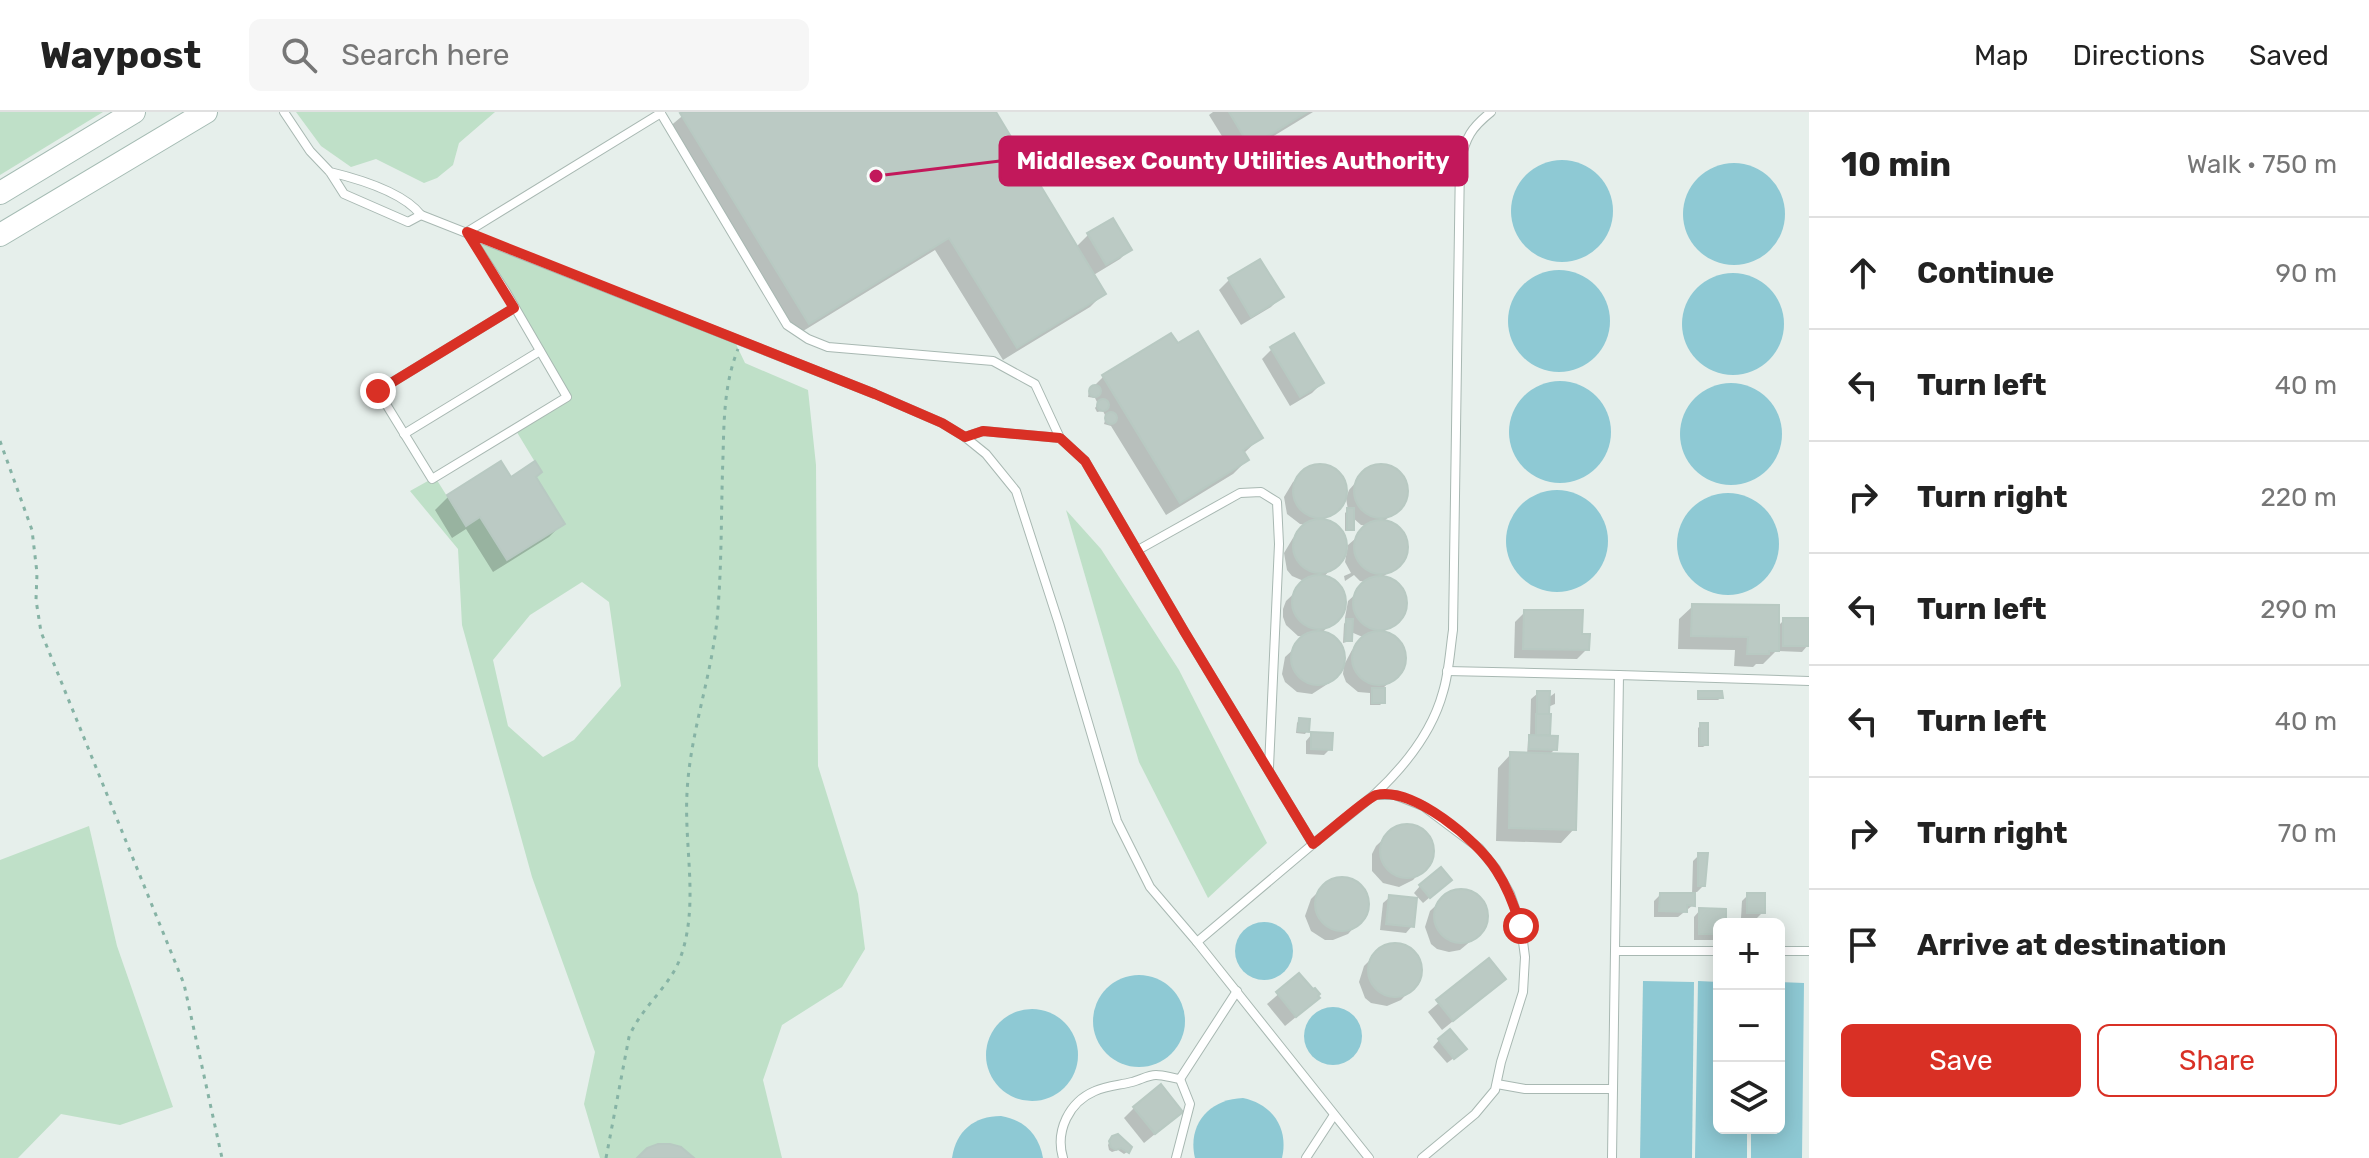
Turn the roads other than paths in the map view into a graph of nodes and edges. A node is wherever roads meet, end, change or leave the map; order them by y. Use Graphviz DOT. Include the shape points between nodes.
graph roads {
  1 [pos="134,112"];
  2 [pos="206,112"];
  3 [pos="284,112"];
  4 [pos="660,112"];
  5 [pos="1491,112"];
  6 [pos="330,172"];
  7 [pos="0,193"];
  8 [pos="421,215"];
  9 [pos="467,232"];
  10 [pos="0,235"];
  11 [pos="514,308"];
  12 [pos="540,351"];
  13 [pos="404,434"];
  14 [pos="965,437"];
  15 [pos="1060,438"];
  16 [pos="1138,550"];
  17 [pos="1447,671"];
  18 [pos="1619,675"];
  19 [pos="1809,681"];
  20 [pos="1268,768"];
  21 [pos="1374,795"];
  22 [pos="1313,844"];
  23 [pos="1197,942"];
  24 [pos="1616,951"];
  25 [pos="1713,951"];
  26 [pos="1785,951"];
  27 [pos="1809,951"];
  28 [pos="1237,991"];
  29 [pos="1180,1079"];
  30 [pos="1497,1084"];
  31 [pos="1613,1089"];
  32 [pos="1334,1115"];
  33 [pos="1063,1158"];
  34 [pos="1176,1158"];
  35 [pos="1306,1158"];
  36 [pos="1369,1158"];
  37 [pos="1422,1158"];
  38 [pos="1612,1158"];
  1 -- 7 [label="main road"];
  2 -- 10 [label="main road"];
  3 -- 6 [label="lane"];
  4 -- 9 [label="lane"];
  4 -- 15 [label="lane" via="787,325 828,347 993,361 1035,384"];
  5 -- 17 [label="lane" via="1465,139 1460,162 1453,630"];
  6 -- 8 [label="lane" via="411,202"];
  6 -- 8 [label="lane" via="344,194 408,222"];
  8 -- 9 [label="lane"];
  9 -- 11 [label="lane"];
  9 -- 14 [label="lane" via="875,394"];
  11 -- 12 [label="lane"];
  11 -- 13 [label="lane" via="378,391"];
  12 -- 13 [label="lane"];
  12 -- 13 [label="lane" via="567,397 515,429 432,479"];
  14 -- 15 [label="lane" via="983,431"];
  14 -- 23 [label="lane" via="1016,491 1117,821 1150,887"];
  15 -- 16 [label="lane" via="1085,461"];
  16 -- 20 [label="lane"];
  16 -- 20 [label="lane" via="1240,493 1261,492 1277,502"];
  17 -- 18 [label="lane"];
  17 -- 21 [label="lane" via="1426,731 1404,767"];
  18 -- 19 [label="lane"];
  18 -- 24 [label="lane"];
  20 -- 22 [label="lane"];
  21 -- 22 [label="lane"];
  21 -- 30 [label="lane" via="1395,795 1423,806 1452,826 1479,848 1510,894 1521,926 1523,992"];
  22 -- 23 [label="lane"];
  23 -- 28 [label="lane"];
  24 -- 25 [label="lane"];
  24 -- 31 [label="lane"];
  26 -- 27 [label="lane"];
  28 -- 29 [label="lane"];
  28 -- 32 [label="lane"];
  29 -- 33 [label="lane" via="1153,1074 1081,1099 1061,1130"];
  29 -- 34 [label="lane" via="1190,1104"];
  30 -- 31 [label="lane"];
  30 -- 37 [label="lane" via="1475,1114"];
  31 -- 38 [label="lane"];
  32 -- 35 [label="lane"];
  32 -- 36 [label="lane"];
}
